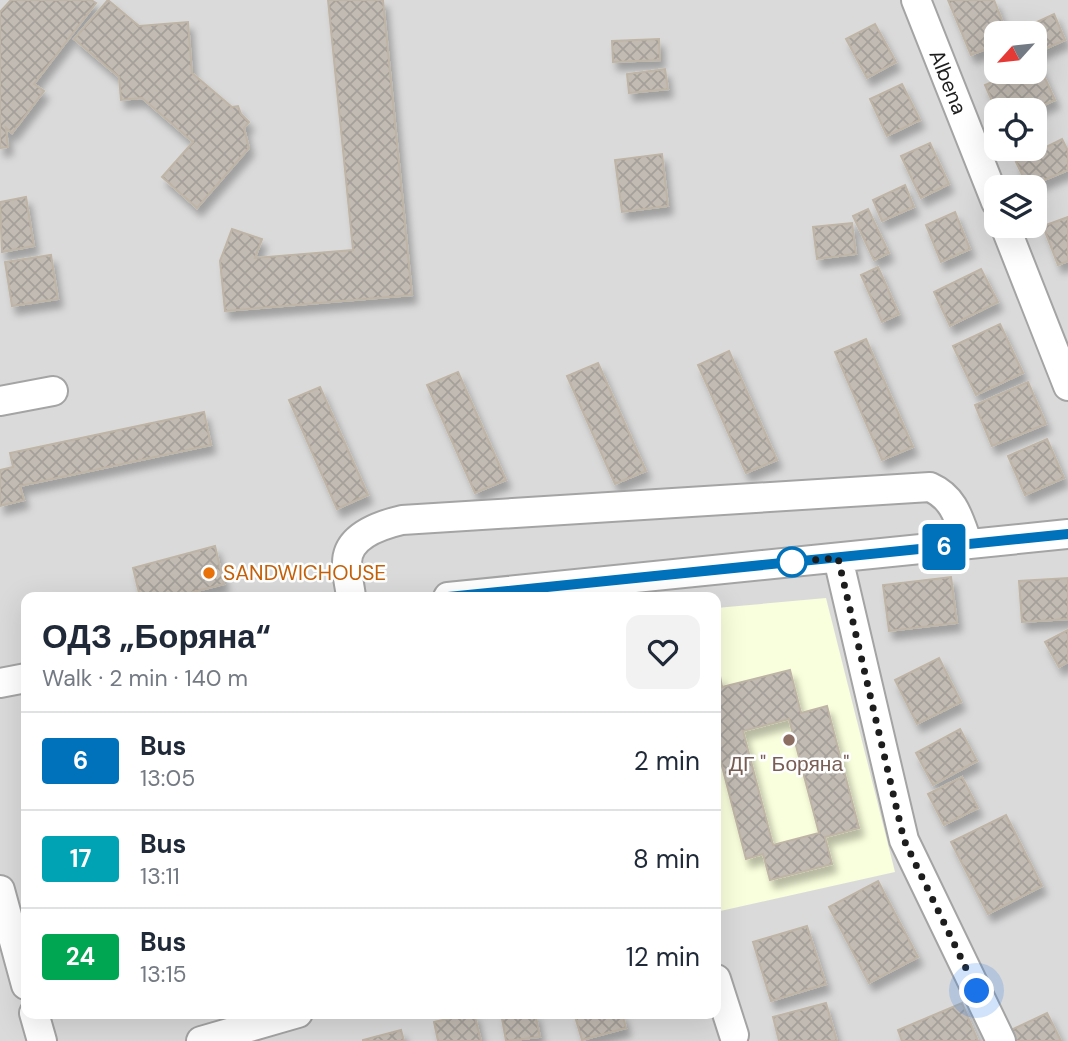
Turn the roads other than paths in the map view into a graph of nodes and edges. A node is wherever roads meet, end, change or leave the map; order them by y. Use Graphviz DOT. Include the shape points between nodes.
graph roads {
  1 [pos="916,0"];
  2 [pos="985,175"];
  3 [pos="1010,238"];
  4 [pos="1068,386"];
  5 [pos="53,391"];
  6 [pos="0,401"];
  7 [pos="1068,534"];
  8 [pos="968,544"];
  9 [pos="838,558"];
  10 [pos="603,588"];
  11 [pos="351,592"];
  12 [pos="534,592"];
  13 [pos="21,679"];
  14 [pos="0,683"];
  15 [pos="0,890"];
  16 [pos="21,967"];
  17 [pos="721,995"];
  18 [pos="36,1019"];
  19 [pos="277,1019"];
  20 [pos="734,1035"];
  21 [pos="42,1041"];
  22 [pos="201,1041"];
  23 [pos="1001,1041"];
  1 -- 2 [label="street, Albena"];
  3 -- 4 [label="street"];
  5 -- 6 [label="street"];
  7 -- 8 [label="street"];
  8 -- 9 [label="street"];
  8 -- 11 [label="street" via="953,504 930,487 402,520 380,525 354,545 346,560"];
  9 -- 10 [label="street"];
  9 -- 23 [label="street" via="904,840"];
  10 -- 12 [label="street"];
  13 -- 14 [label="street"];
  15 -- 16 [label="street"];
  17 -- 20 [label="street"];
  18 -- 21 [label="street"];
  19 -- 22 [label="street"];
}
